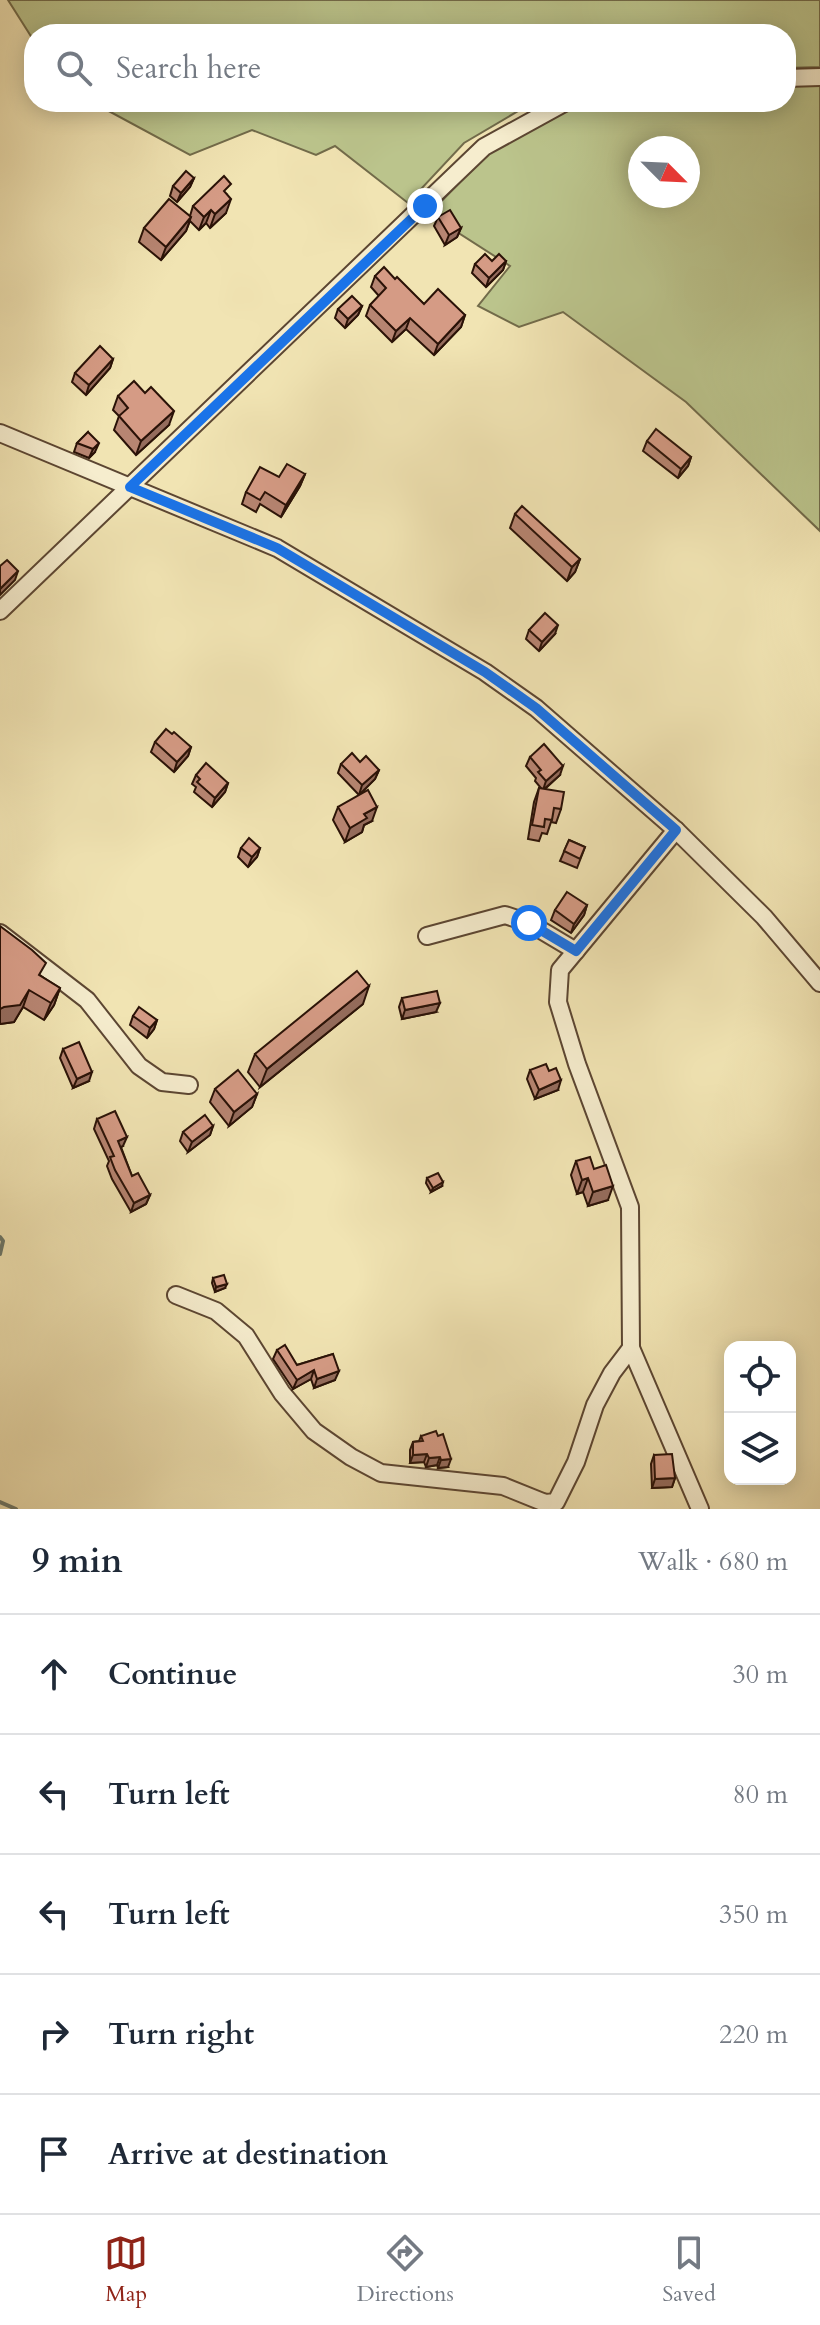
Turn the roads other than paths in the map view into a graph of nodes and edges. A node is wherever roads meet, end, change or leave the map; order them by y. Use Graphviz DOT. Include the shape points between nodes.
graph roads {
  1 [pos="820,77"];
  2 [pos="796,78"];
  3 [pos="548,112"];
  4 [pos="0,433"];
  5 [pos="130,487"];
  6 [pos="0,611"];
  7 [pos="676,830"];
  8 [pos="0,933"];
  9 [pos="427,936"];
  10 [pos="576,951"];
  11 [pos="820,983"];
  12 [pos="189,1085"];
  13 [pos="176,1295"];
  14 [pos="631,1348"];
  15 [pos="700,1509"];
  1 -- 2 [label="street"];
  3 -- 5 [label="street" via="484,147"];
  4 -- 5 [label="street"];
  5 -- 6 [label="street"];
  5 -- 7 [label="street" via="277,548 485,672 536,708"];
  7 -- 10 [label="street"];
  7 -- 11 [label="street" via="764,917"];
  8 -- 12 [label="street" via="87,1000 139,1066 162,1082"];
  9 -- 10 [label="street" via="505,915"];
  10 -- 14 [label="street" via="560,970 558,1002 630,1207"];
  13 -- 14 [label="street" via="216,1311 246,1336 314,1431 351,1457 381,1473 503,1486 545,1503 556,1502 595,1405"];
  14 -- 15 [label="street"];
}
